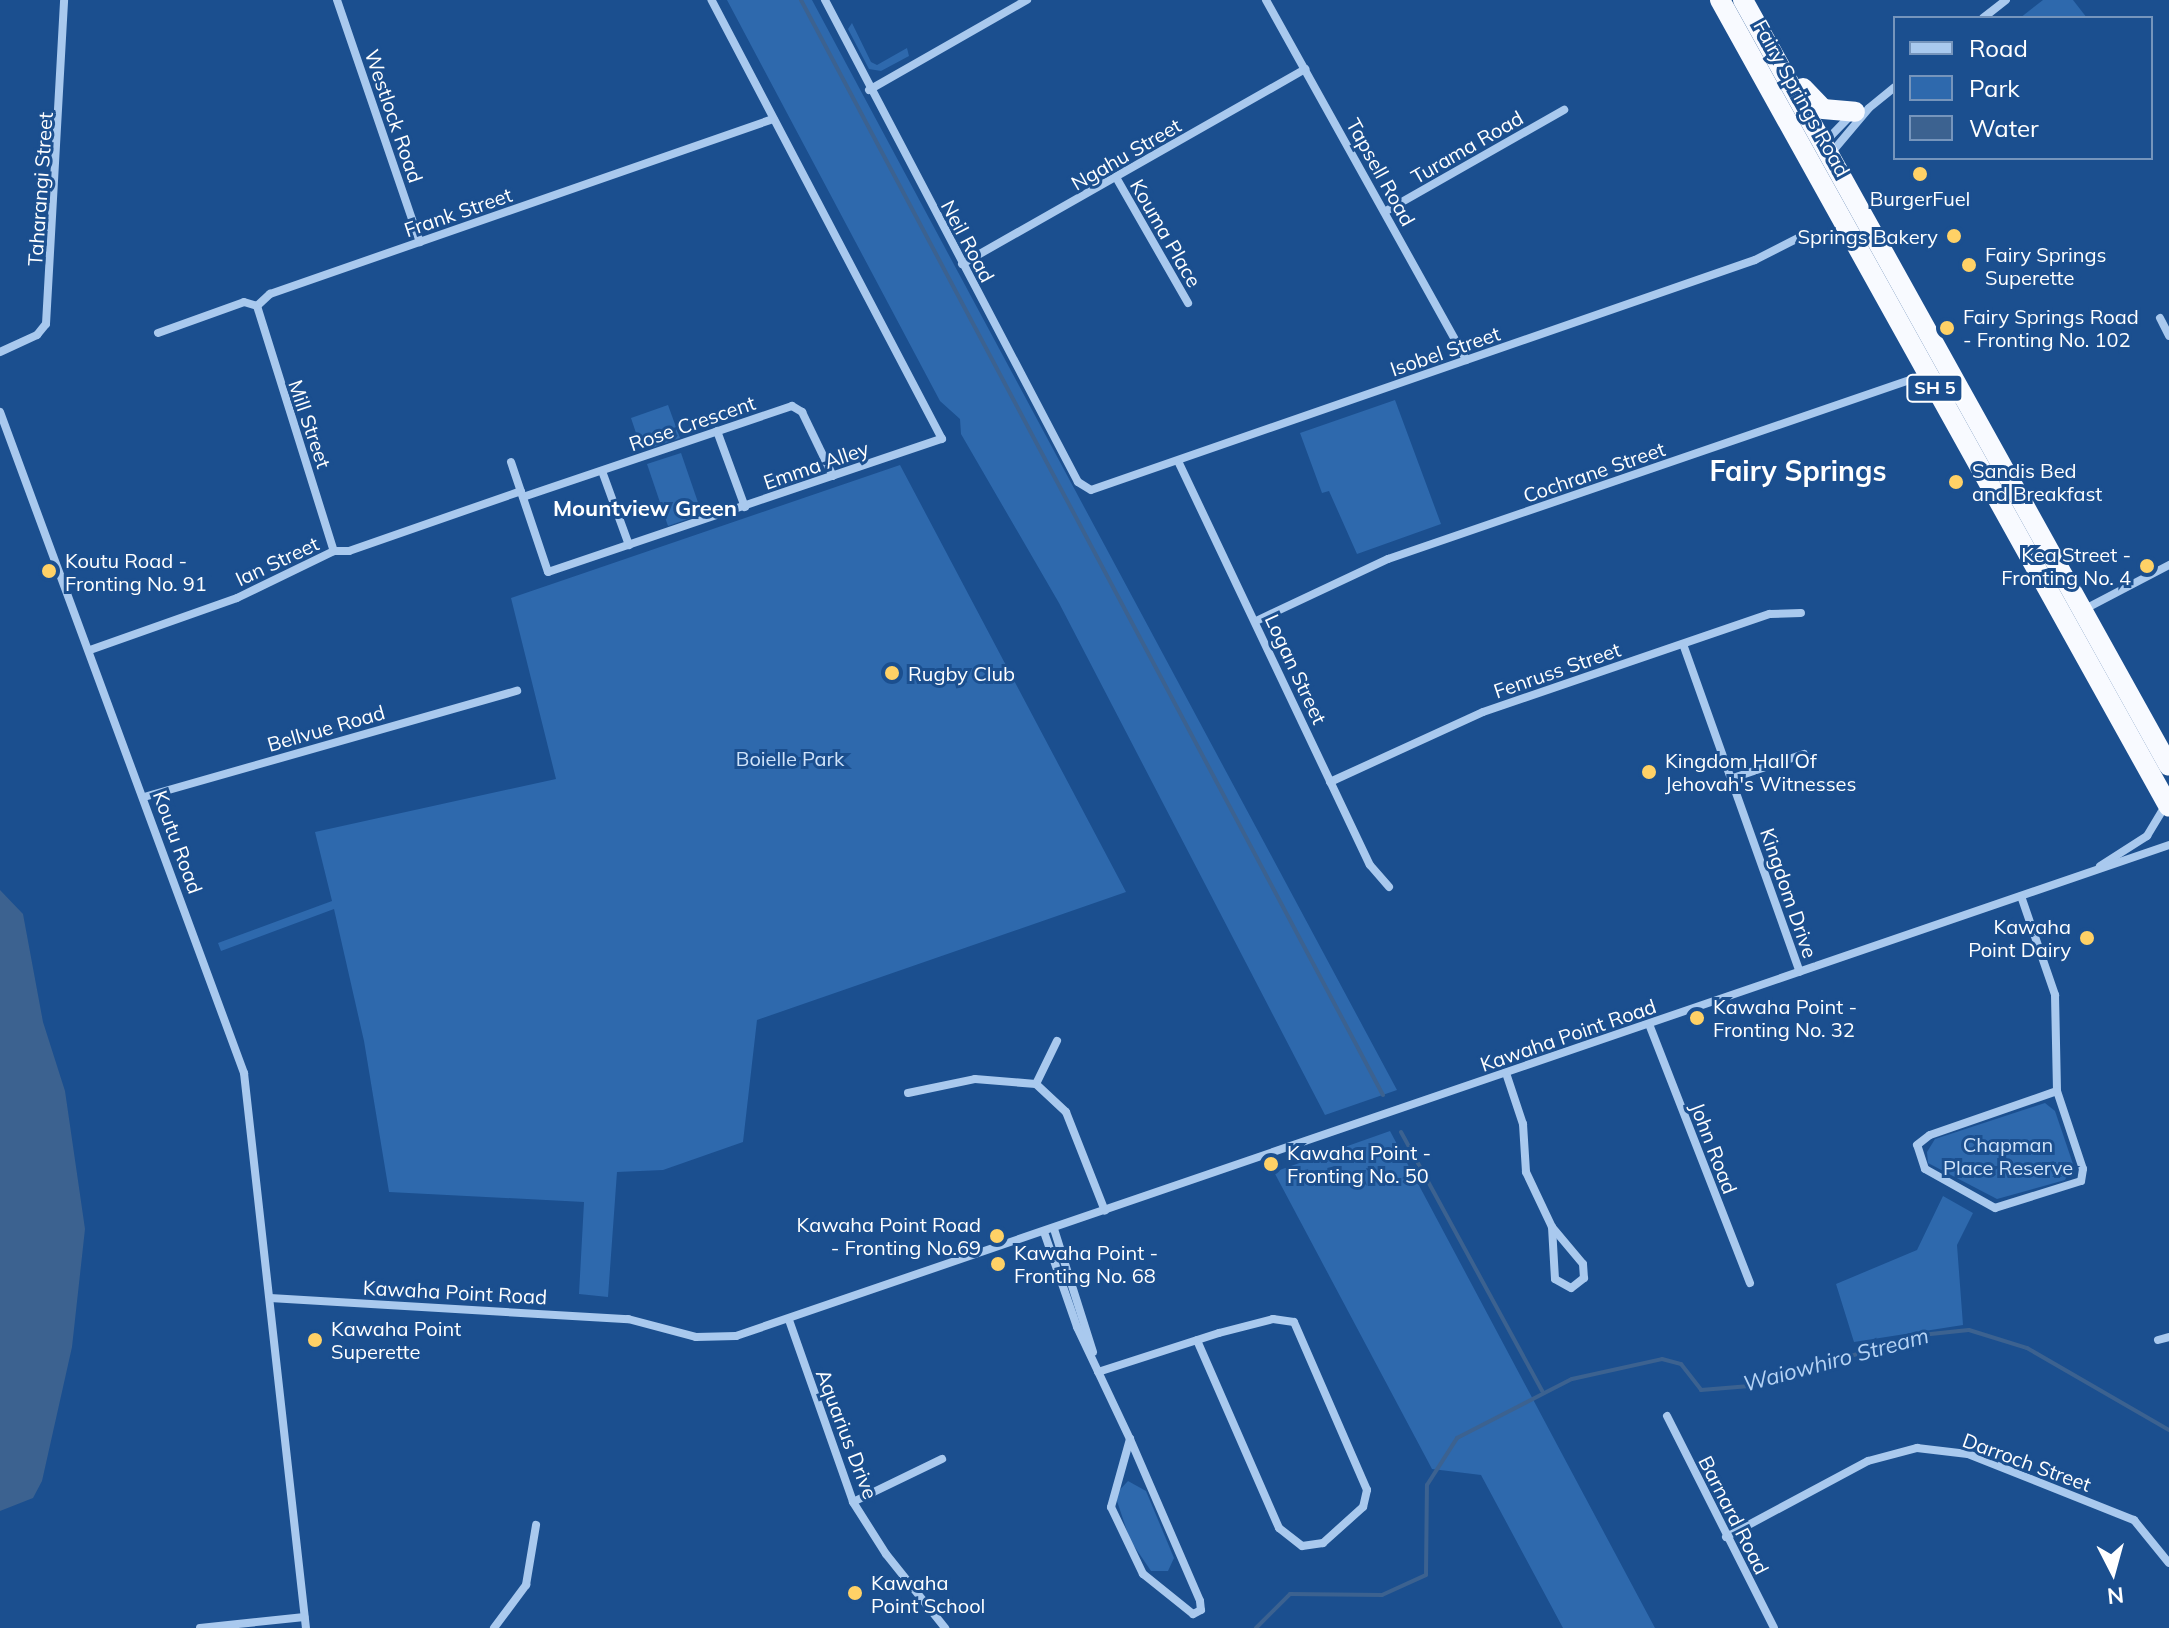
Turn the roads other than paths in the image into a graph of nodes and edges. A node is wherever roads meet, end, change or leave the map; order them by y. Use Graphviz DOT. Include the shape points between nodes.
graph roads {
  1 [pos="64,0"];
  2 [pos="337,0"];
  3 [pos="712,0"];
  4 [pos="825,0"];
  5 [pos="1027,0"];
  6 [pos="1266,0"];
  7 [pos="1720,0"];
  8 [pos="2006,0"];
  9 [pos="1746,5"];
  10 [pos="1986,16"];
  11 [pos="1744,44"];
  12 [pos="1305,69"];
  13 [pos="1893,88"];
  14 [pos="869,90"];
  15 [pos="1564,110"];
  16 [pos="1862,110"];
  17 [pos="773,119"];
  18 [pos="1830,148"];
  19 [pos="1117,179"];
  20 [pos="1386,211"];
  21 [pos="1849,231"];
  22 [pos="1806,234"];
  23 [pos="420,242"];
  24 [pos="962,264"];
  25 [pos="1188,303"];
  26 [pos="257,306"];
  27 [pos="2160,318"];
  28 [pos="158,333"];
  29 [pos="2169,336"];
  30 [pos="0,352"];
  31 [pos="1466,360"];
  32 [pos="1948,366"];
  33 [pos="1927,374"];
  34 [pos="0,412"];
  35 [pos="717,431"];
  36 [pos="1178,461"];
  37 [pos="511,462"];
  38 [pos="602,471"];
  39 [pos="833,476"];
  40 [pos="1091,490"];
  41 [pos="522,494"];
  42 [pos="745,507"];
  43 [pos="629,545"];
  44 [pos="334,551"];
  45 [pos="2169,565"];
  46 [pos="2085,609"];
  47 [pos="1801,613"];
  48 [pos="1256,621"];
  49 [pos="2065,621"];
  50 [pos="1683,644"];
  51 [pos="90,650"];
  52 [pos="517,691"];
  53 [pos="1804,754"];
  54 [pos="2169,766"];
  55 [pos="1733,778"];
  56 [pos="1330,782"];
  57 [pos="144,797"];
  58 [pos="2168,805"];
  59 [pos="2169,845"];
  60 [pos="2093,872"];
  61 [pos="1389,887"];
  62 [pos="2021,896"];
  63 [pos="1800,972"];
  64 [pos="1649,1024"];
  65 [pos="1057,1041"];
  66 [pos="1506,1073"];
  67 [pos="1036,1084"];
  68 [pos="2057,1091"];
  69 [pos="908,1093"];
  70 [pos="1105,1211"];
  71 [pos="1552,1227"];
  72 [pos="1054,1229"];
  73 [pos="1044,1232"];
  74 [pos="1750,1283"];
  75 [pos="270,1298"];
  76 [pos="789,1320"];
  77 [pos="2169,1337"];
  78 [pos="1197,1340"];
  79 [pos="2158,1340"];
  80 [pos="1098,1372"];
  81 [pos="1667,1416"];
  82 [pos="1130,1439"];
  83 [pos="942,1459"];
  84 [pos="853,1502"];
  85 [pos="536,1525"];
  86 [pos="1726,1537"];
  87 [pos="2169,1563"];
  88 [pos="304,1617"];
  89 [pos="200,1628"];
  90 [pos="306,1628"];
  91 [pos="494,1628"];
  92 [pos="945,1628"];
  93 [pos="1774,1628"];
  1 -- 30 [label="street, Taharangi Street" via="46,324 37,335"];
  2 -- 23 [label="street, Westlock Road"];
  3 -- 17 [label="street"];
  4 -- 14 [label="street, Neil Road"];
  5 -- 14 [label="street"];
  6 -- 12 [label="street, Tapsell Road"];
  7 -- 11 [label="highway, Fairy Springs Road / SH 5"];
  8 -- 10 [label="street"];
  9 -- 16 [label="highway" via="1773,35 1809,98 1830,112"];
  9 -- 18 [label="highway, Fairy Springs Road / SH 5"];
  11 -- 18 [label="highway, SH 5" via="1765,64 1802,130"];
  11 -- 21 [label="highway, Fairy Springs Road / SH 5"];
  12 -- 19 [label="street, Ngahu Street"];
  12 -- 20 [label="street, Tapsell Road"];
  13 -- 16 [label="street"];
  14 -- 24 [label="street, Neil Road"];
  15 -- 20 [label="street, Turama Road"];
  16 -- 18 [label="street"];
  16 -- 18 [label="street"];
  17 -- 23 [label="street, Frank Street"];
  17 -- 39 [label="street, Emma Alley" via="942,439"];
  18 -- 21 [label="highway, SH 5" via="1824,167 1845,207"];
  18 -- 32 [label="highway, Fairy Springs Road / SH 5"];
  19 -- 24 [label="street, Ngahu Street"];
  19 -- 25 [label="street, Kouma Place"];
  20 -- 31 [label="street, Tapsell Road"];
  21 -- 33 [label="highway, Fairy Springs Road / SH 5"];
  22 -- 31 [label="street, Isobel Street" via="1755,260"];
  23 -- 26 [label="street, Frank Street" via="270,294"];
  24 -- 40 [label="street, Neil Road" via="1078,482"];
  26 -- 28 [label="street, Frank Street" via="244,302"];
  26 -- 44 [label="street, Mill Street"];
  27 -- 29 [label="street"];
  31 -- 36 [label="street, Isobel Street"];
  32 -- 33 [label="street, Cochrane Street"];
  32 -- 46 [label="highway, Fairy Springs Road / SH 5"];
  33 -- 48 [label="street, Cochrane Street" via="1388,559"];
  33 -- 49 [label="highway, Fairy Springs Road / SH 5"];
  34 -- 51 [label="street, Koutu Road"];
  35 -- 38 [label="street, Rose Crescent"];
  35 -- 39 [label="street, Rose Crescent" via="798,407"];
  35 -- 42 [label="street"];
  36 -- 40 [label="street, Isobel Street"];
  36 -- 48 [label="street, Logan Street"];
  37 -- 41 [label="street"];
  38 -- 41 [label="street, Rose Crescent"];
  38 -- 43 [label="street"];
  39 -- 42 [label="street, Emma Alley"];
  41 -- 43 [label="street, Emma Alley" via="548,572"];
  41 -- 44 [label="street, Ian Street" via="360,548"];
  42 -- 43 [label="street, Emma Alley"];
  44 -- 51 [label="street, Ian Street" via="237,598"];
  45 -- 46 [label="street"];
  46 -- 49 [label="street"];
  46 -- 54 [label="highway, Fairy Springs Road / SH 5"];
  47 -- 50 [label="street, Fenruss Street" via="1770,614"];
  48 -- 56 [label="street, Logan Street"];
  49 -- 58 [label="highway, Fairy Springs Road / SH 5"];
  50 -- 55 [label="street, Kingdom Drive"];
  50 -- 56 [label="street, Fenruss Street" via="1462,720"];
  51 -- 57 [label="street, Koutu Road"];
  52 -- 57 [label="street, Bellvue Road"];
  53 -- 55 [label="street"];
  55 -- 63 [label="street, Kingdom Drive"];
  56 -- 61 [label="street, Logan Street" via="1370,865"];
  57 -- 75 [label="street, Koutu Road" via="244,1073"];
  58 -- 60 [label="street, Kawaha Point Road" via="2147,836"];
  59 -- 60 [label="street, Kawaha Point Road"];
  60 -- 62 [label="street, Kawaha Point Road"];
  62 -- 63 [label="street, Kawaha Point Road"];
  62 -- 68 [label="street" via="2055,995"];
  63 -- 64 [label="street, Kawaha Point Road"];
  64 -- 66 [label="street, Kawaha Point Road"];
  64 -- 74 [label="street, John Road"];
  65 -- 67 [label="street"];
  66 -- 70 [label="street, Kawaha Point Road"];
  66 -- 71 [label="street" via="1523,1124 1526,1172"];
  67 -- 69 [label="street" via="975,1079"];
  67 -- 70 [label="street" via="1066,1112"];
  68 -- 68 [label="street" via="2083,1169 2081,1181 1995,1208 1925,1169 1917,1145 1930,1135"];
  70 -- 72 [label="street, Kawaha Point Road"];
  71 -- 71 [label="street" via="1583,1264 1584,1278 1571,1288 1555,1279"];
  72 -- 73 [label="street, Kawaha Point Road"];
  72 -- 80 [label="street"];
  73 -- 76 [label="street, Kawaha Point Road"];
  73 -- 80 [label="street"];
  75 -- 76 [label="street, Kawaha Point Road" via="628,1319 716,1338"];
  75 -- 88 [label="street"];
  76 -- 84 [label="street, Aquarius Drive"];
  77 -- 79 [label="street"];
  78 -- 78 [label="street" via="1286,1317 1301,1331 1367,1490 1363,1507 1323,1543 1302,1546 1279,1528"];
  78 -- 80 [label="street"];
  80 -- 82 [label="street"];
  81 -- 86 [label="street, Barnard Road"];
  82 -- 82 [label="street" via="1200,1601 1201,1610 1193,1614 1143,1574 1115,1519 1110,1496"];
  83 -- 84 [label="street"];
  84 -- 92 [label="street, Aquarius Drive" via="886,1554"];
  85 -- 91 [label="street" via="526,1585"];
  86 -- 87 [label="street, Darroch Street" via="1868,1461 1917,1448 1968,1454 2134,1520"];
  86 -- 93 [label="street, Barnard Road"];
  88 -- 89 [label="street"];
  88 -- 90 [label="street"];
}
